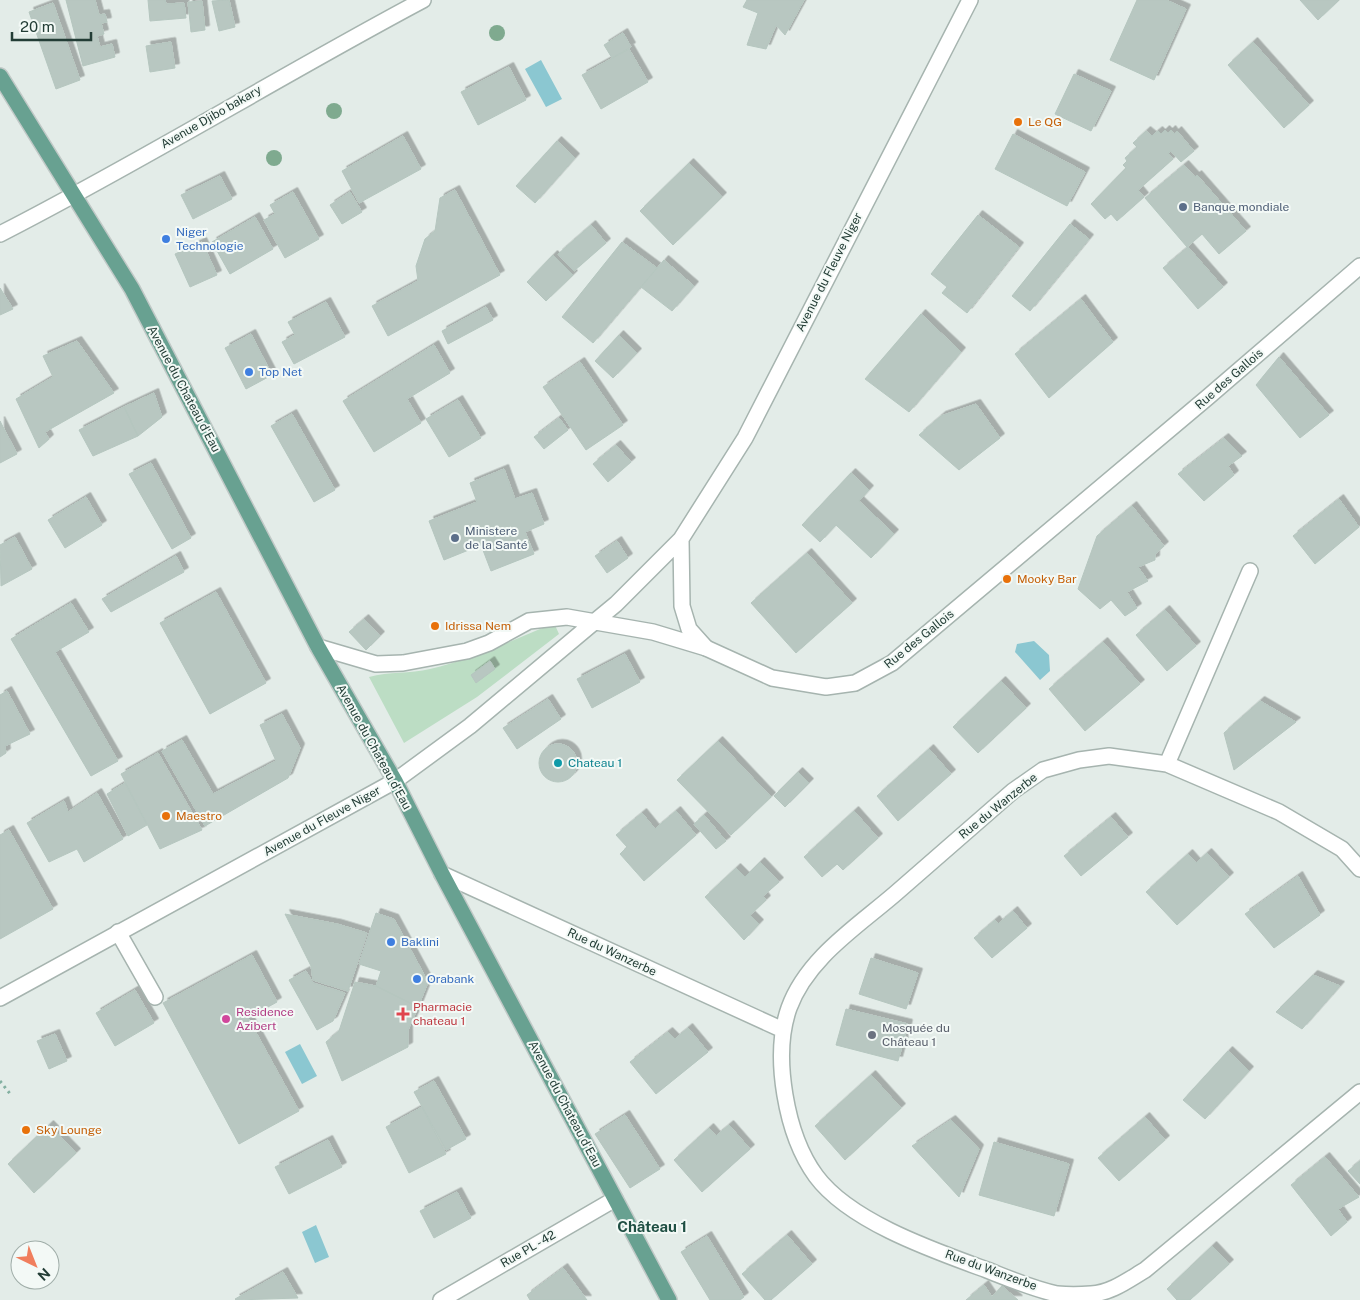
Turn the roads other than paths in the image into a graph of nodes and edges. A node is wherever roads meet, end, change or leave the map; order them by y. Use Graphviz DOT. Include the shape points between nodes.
graph roads {
  1 [pos="423,0"];
  2 [pos="970,0"];
  3 [pos="0,76"];
  4 [pos="75,196"];
  5 [pos="0,234"];
  6 [pos="1360,266"];
  7 [pos="680,539"];
  8 [pos="1250,571"];
  9 [pos="593,623"];
  10 [pos="318,647"];
  11 [pos="706,648"];
  12 [pos="1167,764"];
  13 [pos="395,781"];
  14 [pos="1360,869"];
  15 [pos="442,874"];
  16 [pos="118,932"];
  17 [pos="0,998"];
  18 [pos="155,998"];
  19 [pos="783,1030"];
  20 [pos="1360,1092"];
  21 [pos="615,1199"];
  22 [pos="1056,1297"];
  23 [pos="441,1300"];
  24 [pos="669,1300"];
  1 -- 4 [label="street, Avenue Djibo bakary"];
  2 -- 7 [label="street, Avenue du Fleuve Niger" via="744,438"];
  3 -- 4 [label="main road, Avenue du Chateau d'Eau"];
  4 -- 5 [label="street, Avenue Djibo bakary"];
  4 -- 10 [label="main road, Avenue du Chateau d'Eau" via="132,289"];
  6 -- 11 [label="street, Rue des Gallois" via="892,663 855,683 826,688 772,678"];
  7 -- 9 [label="street, Avenue du Fleuve Niger"];
  7 -- 11 [label="street" via="682,606 689,629"];
  8 -- 12 [label="street"];
  9 -- 10 [label="street, Rue des Gallois" via="567,617 529,621 467,651 402,663 376,664"];
  9 -- 11 [label="street, Rue des Gallois" via="653,632"];
  9 -- 13 [label="street, Avenue du Fleuve Niger" via="470,726"];
  10 -- 13 [label="main road, Avenue du Chateau d'Eau"];
  12 -- 14 [label="street, Rue du Wanzerbe" via="1279,812 1342,848"];
  12 -- 19 [label="street, Rue du Wanzerbe" via="1109,756 1043,770 1012,791 817,962 790,1006"];
  13 -- 15 [label="main road, Avenue du Chateau d'Eau"];
  13 -- 16 [label="street, Avenue du Fleuve Niger"];
  15 -- 19 [label="street, Rue du Wanzerbe"];
  15 -- 21 [label="main road, Avenue du Chateau d'Eau"];
  16 -- 17 [label="street, Avenue du Fleuve Niger"];
  16 -- 18 [label="street"];
  19 -- 22 [label="street, Rue du Wanzerbe" via="783,1084 798,1141 816,1176 833,1194 883,1227"];
  20 -- 22 [label="street, Rue du Wanzerbe" via="1145,1270 1118,1287 1093,1294"];
  21 -- 23 [label="street, Rue PL - 42"];
  21 -- 24 [label="main road, Avenue du Chateau d'Eau"];
}
